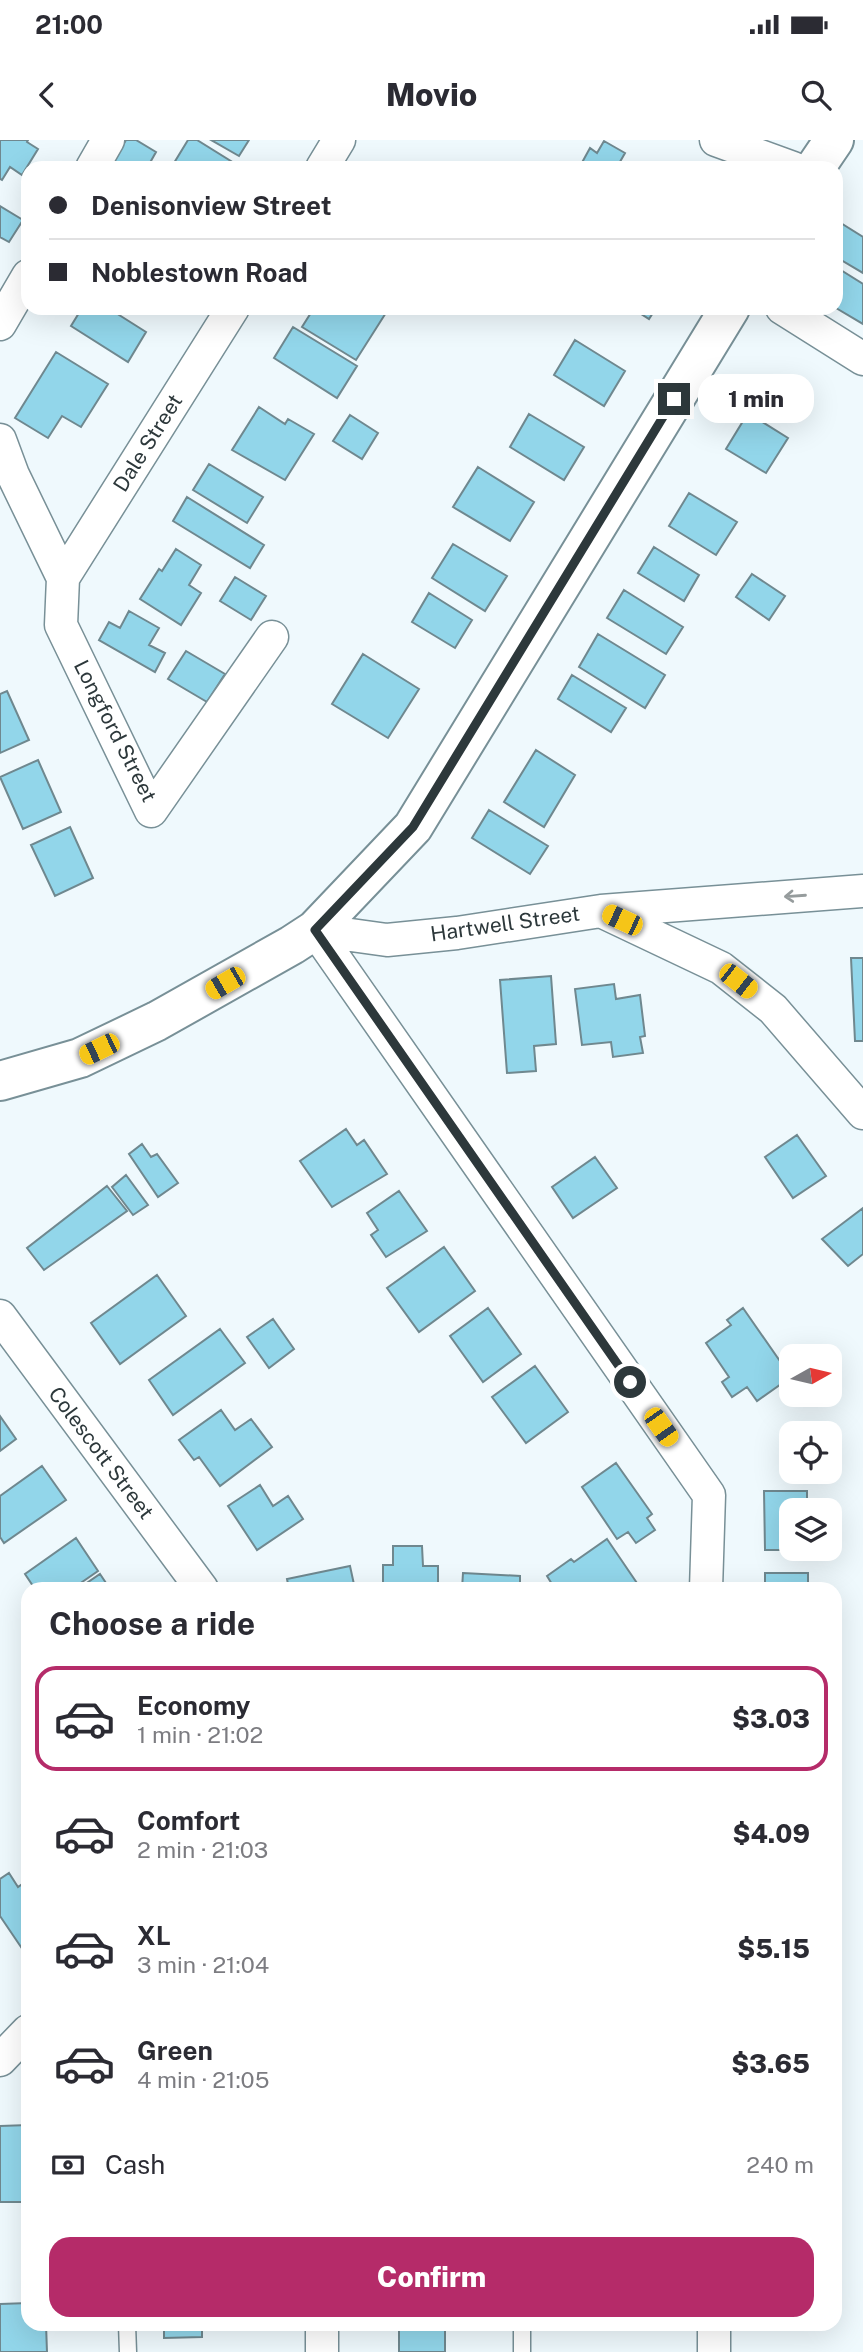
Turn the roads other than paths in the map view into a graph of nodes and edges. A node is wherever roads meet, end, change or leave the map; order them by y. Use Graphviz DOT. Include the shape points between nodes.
graph roads {
  1 [pos="108,140"];
  2 [pos="340,140"];
  3 [pos="716,140"];
  4 [pos="834,140"];
  5 [pos="96,161"];
  6 [pos="326,161"];
  7 [pos="774,161"];
  8 [pos="820,161"];
  9 [pos="21,288"];
  10 [pos="229,315"];
  11 [pos="726,315"];
  12 [pos="793,315"];
  13 [pos="0,324"];
  14 [pos="863,359"];
  15 [pos="0,440"];
  16 [pos="63,578"];
  17 [pos="272,637"];
  18 [pos="863,891"];
  19 [pos="601,911"];
  20 [pos="315,930"];
  21 [pos="0,1081"];
  22 [pos="863,1113"];
  23 [pos="0,1316"];
  24 [pos="197,1582"];
  25 [pos="706,1582"];
  26 [pos="21,2038"];
  27 [pos="0,2060"];
  28 [pos="127,2331"];
  29 [pos="322,2331"];
  30 [pos="522,2331"];
  31 [pos="714,2331"];
  32 [pos="128,2352"];
  33 [pos="322,2352"];
  34 [pos="522,2352"];
  35 [pos="714,2352"];
  1 -- 5 [label="street"];
  2 -- 6 [label="street"];
  3 -- 7 [label="street"];
  4 -- 8 [label="main road"];
  9 -- 13 [label="street"];
  10 -- 16 [label="street, Dale Street"];
  11 -- 20 [label="main road" via="413,827"];
  12 -- 14 [label="street"];
  15 -- 16 [label="street"];
  16 -- 17 [label="street, Longford Street" via="61,625 151,811"];
  18 -- 19 [label="street, Hartwell Street, one-way"];
  19 -- 20 [label="street, Hartwell Street" via="387,940"];
  19 -- 22 [label="street" via="721,968 773,1009"];
  20 -- 21 [label="main road" via="102,1048"];
  20 -- 25 [label="street" via="709,1495"];
  23 -- 24 [label="street, Colescott Street"];
  26 -- 27 [label="street"];
  28 -- 32 [label="lane"];
  29 -- 33 [label="street"];
  30 -- 34 [label="lane"];
  31 -- 35 [label="street"];
}
